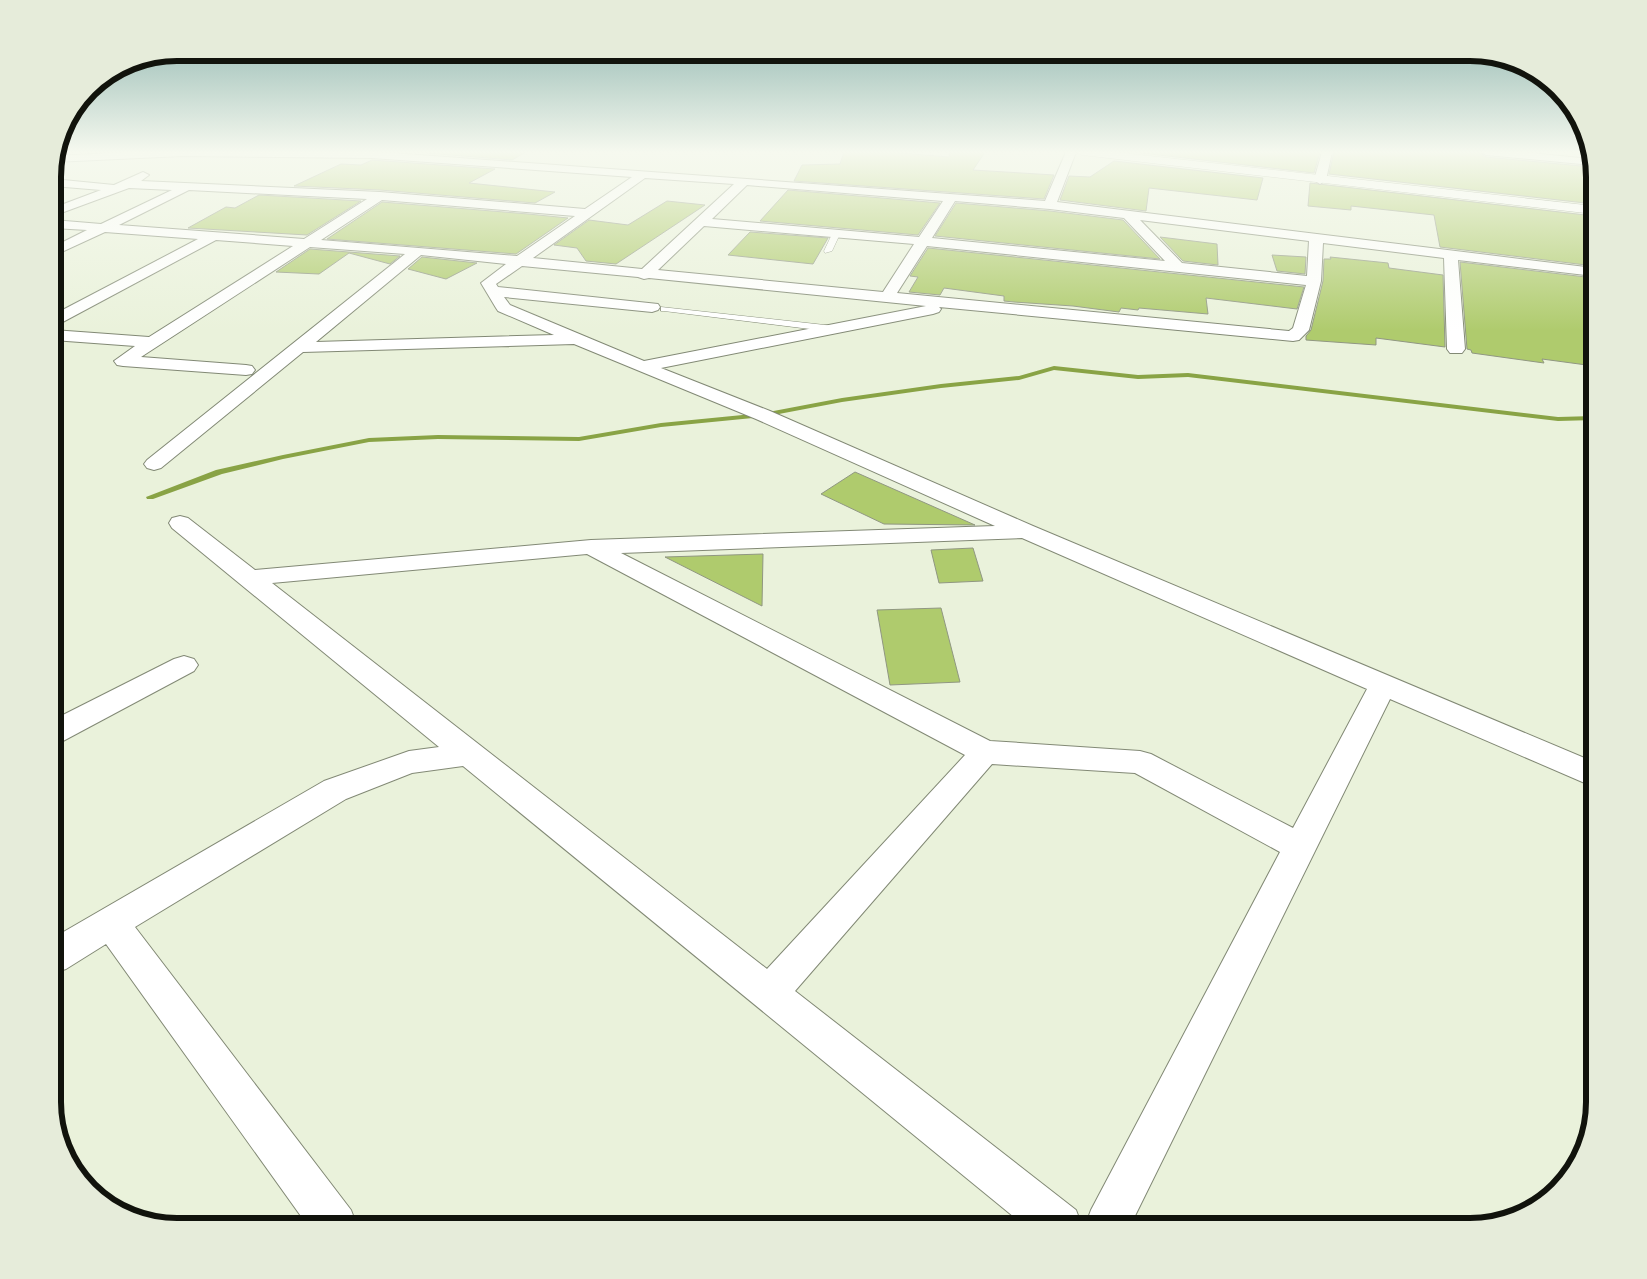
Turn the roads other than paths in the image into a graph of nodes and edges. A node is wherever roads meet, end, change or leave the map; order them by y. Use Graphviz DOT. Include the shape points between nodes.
graph roads {
  1 [pos="135,212"];
  2 [pos="356,212"];
  3 [pos="573,212"];
  4 [pos="711,212"];
  5 [pos="942,212"];
  6 [pos="1114,212"];
  7 [pos="589,213"];
  8 [pos="1126,213"];
  9 [pos="699,222"];
  10 [pos="61,225"];
  11 [pos="102,228"];
  12 [pos="836,234"];
  13 [pos="213,236"];
  14 [pos="1316,237"];
  15 [pos="923,241"];
  16 [pos="308,243"];
  17 [pos="61,248"];
  18 [pos="828,251"];
  19 [pos="418,252"];
  20 [pos="1451,254"];
  21 [pos="518,261"];
  22 [pos="1178,267"];
  23 [pos="1586,271"];
  24 [pos="644,275"];
  25 [pos="1314,281"];
  26 [pos="493,291"];
  27 [pos="888,296"];
  28 [pos="961,304"];
  29 [pos="658,308"];
  30 [pos="61,317"];
  31 [pos="834,329"];
  32 [pos="61,336"];
  33 [pos="578,340"];
  34 [pos="154,342"];
  35 [pos="301,347"];
  36 [pos="1456,349"];
  37 [pos="642,367"];
  38 [pos="246,370"];
  39 [pos="154,464"];
  40 [pos="180,523"];
  41 [pos="1025,532"];
  42 [pos="591,547"];
  43 [pos="249,578"];
  44 [pos="184,665"];
  45 [pos="1382,684"];
  46 [pos="61,729"];
  47 [pos="985,752"];
  48 [pos="470,754"];
  49 [pos="1586,772"];
  50 [pos="1300,847"];
  51 [pos="111,922"];
  52 [pos="61,952"];
  53 [pos="769,994"];
  54 [pos="330,1218"];
  55 [pos="1050,1218"];
  56 [pos="1111,1218"];
  1 -- 11 [label="street"];
  2 -- 16 [label="street"];
  3 -- 7 [label="street"];
  4 -- 9 [label="street"];
  5 -- 15 [label="street"];
  6 -- 8 [label="street"];
  7 -- 21 [label="street"];
  8 -- 14 [label="street"];
  8 -- 22 [label="street"];
  9 -- 12 [label="street"];
  9 -- 24 [label="street"];
  10 -- 11 [label="street"];
  11 -- 13 [label="street"];
  11 -- 17 [label="street"];
  12 -- 15 [label="street"];
  12 -- 18 [label="lane"];
  13 -- 16 [label="street"];
  13 -- 30 [label="street"];
  14 -- 20 [label="street"];
  14 -- 25 [label="street"];
  15 -- 22 [label="street"];
  15 -- 27 [label="street"];
  16 -- 19 [label="street"];
  16 -- 34 [label="street"];
  19 -- 21 [label="street"];
  19 -- 35 [label="street"];
  20 -- 23 [label="street"];
  20 -- 36 [label="street"];
  21 -- 24 [label="street"];
  21 -- 26 [label="street" via="488,283"];
  22 -- 25 [label="street"];
  24 -- 27 [label="street"];
  25 -- 28 [label="street" via="1301,330 1284,336"];
  26 -- 29 [label="street"];
  26 -- 33 [label="street" via="504,308"];
  27 -- 28 [label="street"];
  28 -- 31 [label="street"];
  29 -- 31 [label="lane"];
  31 -- 37 [label="street"];
  32 -- 34 [label="street"];
  33 -- 35 [label="street"];
  33 -- 37 [label="street"];
  34 -- 38 [label="street" via="124,361"];
  35 -- 39 [label="street"];
  37 -- 41 [label="street" via="763,415"];
  40 -- 43 [label="street"];
  41 -- 42 [label="street"];
  41 -- 45 [label="street"];
  42 -- 43 [label="street"];
  42 -- 47 [label="street"];
  43 -- 48 [label="street"];
  44 -- 46 [label="street"];
  45 -- 49 [label="street"];
  45 -- 50 [label="street"];
  47 -- 50 [label="street" via="1140,762"];
  47 -- 53 [label="street"];
  48 -- 51 [label="street" via="409,762 335,790"];
  48 -- 53 [label="street"];
  50 -- 56 [label="street"];
  51 -- 52 [label="street"];
  51 -- 54 [label="street"];
  53 -- 55 [label="street"];
}
